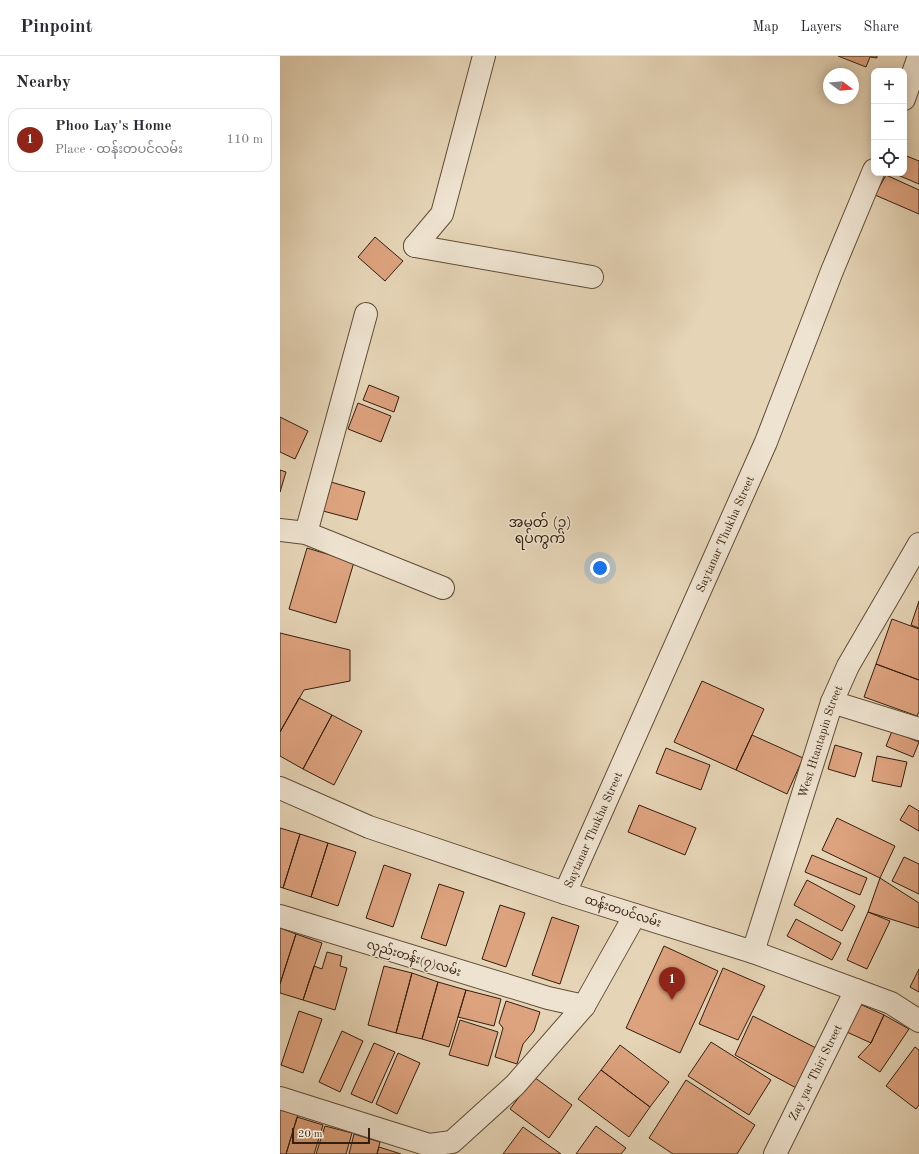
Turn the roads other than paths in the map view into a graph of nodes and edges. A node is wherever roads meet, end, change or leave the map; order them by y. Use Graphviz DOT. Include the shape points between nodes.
graph roads {
  1 [pos="484,56"];
  2 [pos="919,56"];
  3 [pos="907,90"];
  4 [pos="872,176"];
  5 [pos="592,277"];
  6 [pos="366,314"];
  7 [pos="280,530"];
  8 [pos="306,533"];
  9 [pos="919,544"];
  10 [pos="443,588"];
  11 [pos="832,702"];
  12 [pos="919,729"];
  13 [pos="280,788"];
  14 [pos="565,893"];
  15 [pos="634,915"];
  16 [pos="280,916"];
  17 [pos="753,952"];
  18 [pos="856,990"];
  19 [pos="584,1006"];
  20 [pos="919,1021"];
  21 [pos="280,1098"];
  22 [pos="775,1154"];
  1 -- 5 [label="street" via="442,214 415,246"];
  2 -- 3 [label="street"];
  4 -- 14 [label="street, Saytanar Thukha Street" via="766,442"];
  6 -- 8 [label="street"];
  7 -- 8 [label="street"];
  8 -- 10 [label="street"];
  9 -- 11 [label="street, West Htantapin Street" via="848,666"];
  11 -- 12 [label="street"];
  11 -- 17 [label="street, West Htantapin Street"];
  13 -- 14 [label="street, ထန်းတပင်လမ်း" via="370,827"];
  14 -- 15 [label="street, ထန်းတပင်လမ်း"];
  15 -- 17 [label="street, ထန်းတပင်လမ်း"];
  15 -- 19 [label="street"];
  16 -- 19 [label="street, လှည်းတန်း(၇)လမ်း" via="548,998"];
  17 -- 18 [label="street, ထန်းတပင်လမ်း"];
  18 -- 20 [label="street, ထန်းတပင်လမ်း" via="891,1003"];
  18 -- 22 [label="street, Zay yar Thiri Street"];
  19 -- 21 [label="street" via="514,1085 452,1142 429,1145"];
}
